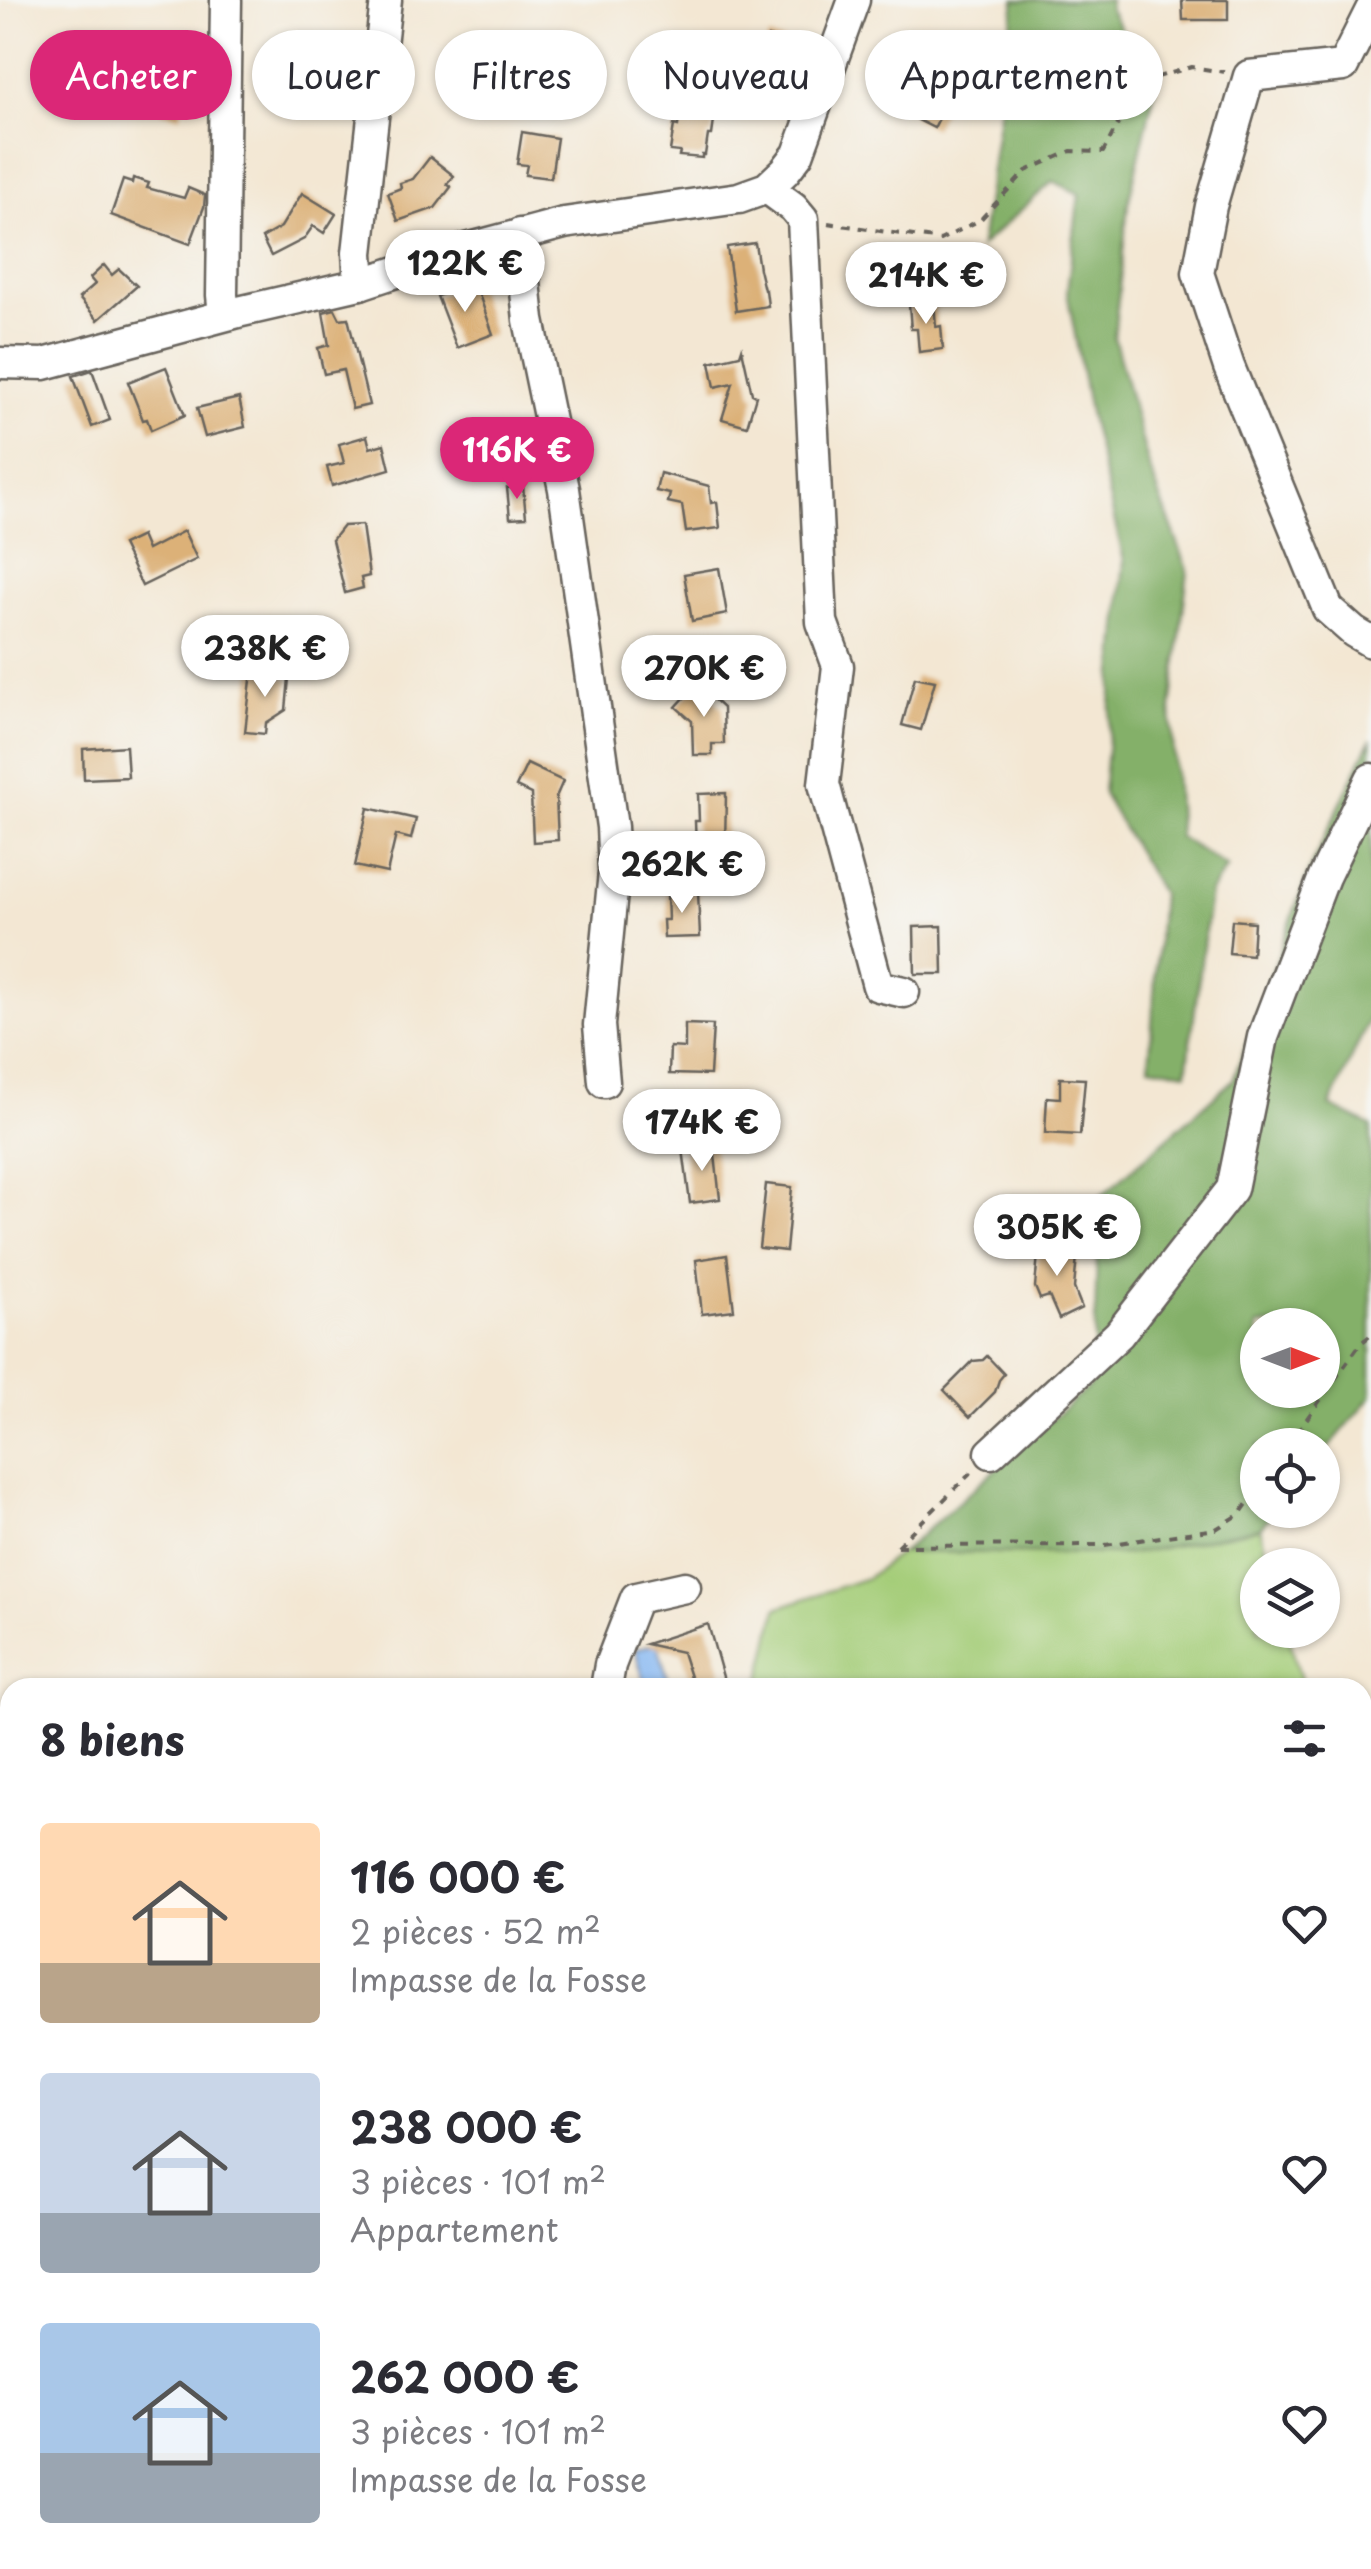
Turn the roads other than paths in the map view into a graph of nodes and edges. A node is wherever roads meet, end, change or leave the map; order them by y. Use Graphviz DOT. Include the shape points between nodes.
graph roads {
  1 [pos="226,0"];
  2 [pos="386,0"];
  3 [pos="854,0"];
  4 [pos="1371,10"];
  5 [pos="767,188"];
  6 [pos="520,234"];
  7 [pos="360,284"];
  8 [pos="224,315"];
  9 [pos="0,364"];
  10 [pos="1371,642"];
  11 [pos="1371,779"];
  12 [pos="904,992"];
  13 [pos="604,1082"];
  14 [pos="991,1453"];
  15 [pos="685,1587"];
  16 [pos="608,1678"];
  1 -- 8 [label="street"];
  2 -- 7 [label="street"];
  3 -- 5 [label="street" via="798,154"];
  4 -- 10 [label="street" via="1342,66 1248,76 1198,273 1229,367 1328,609"];
  5 -- 6 [label="street"];
  5 -- 12 [label="street" via="803,219 822,622 838,666 824,784 878,986"];
  6 -- 7 [label="street"];
  6 -- 13 [label="street" via="612,827 600,1025"];
  7 -- 8 [label="street"];
  8 -- 9 [label="street" via="40,365"];
  11 -- 14 [label="street" via="1324,876 1264,1037 1232,1189 1119,1334"];
  15 -- 16 [label="street" via="636,1598"];
}
